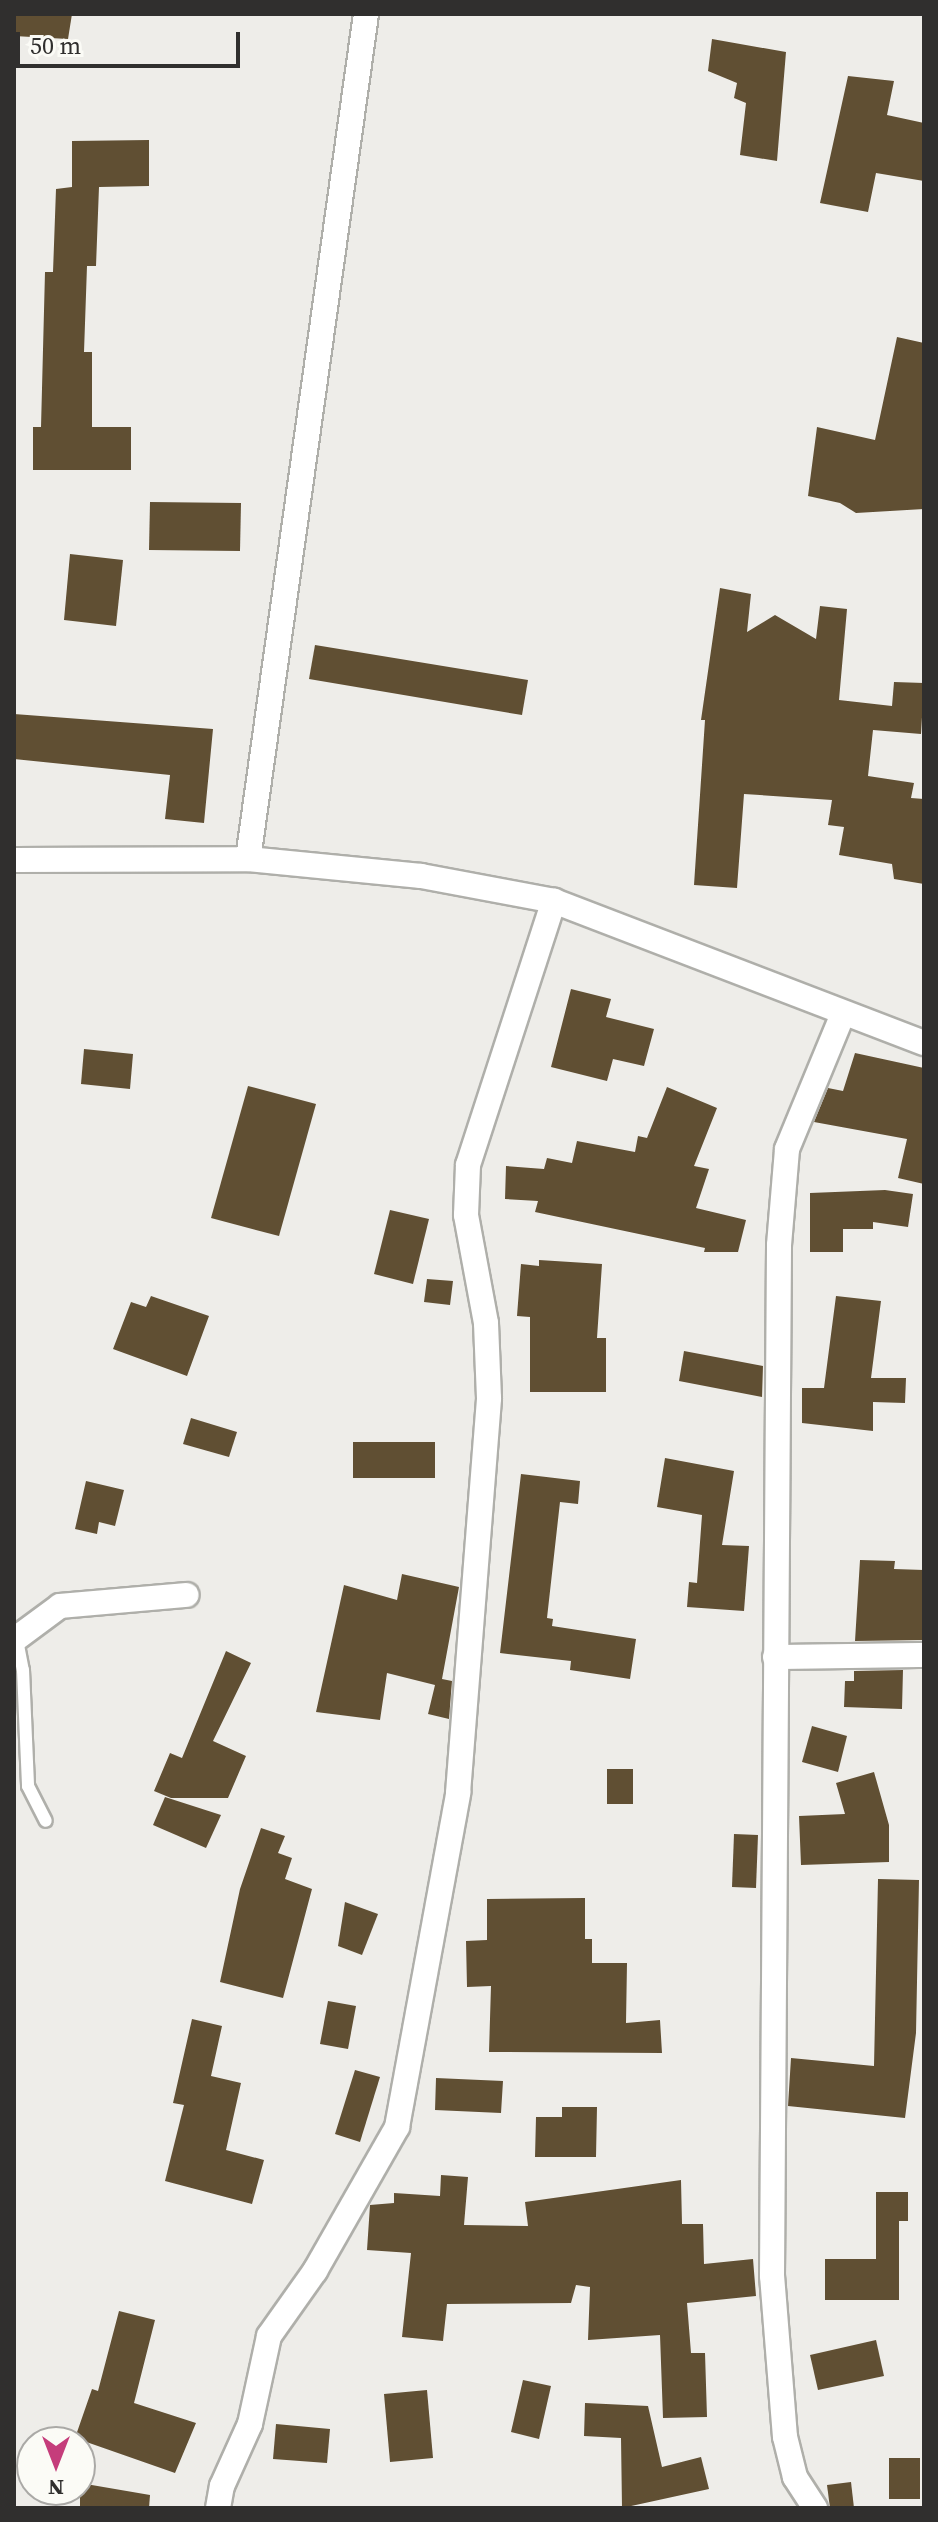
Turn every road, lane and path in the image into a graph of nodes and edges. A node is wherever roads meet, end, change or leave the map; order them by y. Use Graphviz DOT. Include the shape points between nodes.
graph roads {
  1 [pos="366,14"];
  2 [pos="248,859"];
  3 [pos="14,860"];
  4 [pos="554,901"];
  5 [pos="843,1014"];
  6 [pos="924,1043"];
  7 [pos="187,1595"];
  8 [pos="15,1640"];
  9 [pos="924,1655"];
  10 [pos="775,1657"];
  11 [pos="46,1821"];
  12 [pos="218,2508"];
  13 [pos="815,2508"];
  1 -- 2 [label="street"];
  2 -- 3 [label="street"];
  2 -- 4 [label="street" via="421,876"];
  4 -- 5 [label="street"];
  4 -- 12 [label="street" via="468,1165 466,1215 486,1323 489,1398 458,1793 402,2107 390,2148 269,2336 250,2424 229,2466"];
  5 -- 6 [label="street"];
  5 -- 10 [label="street" via="787,1149 781,1196"];
  7 -- 8 [label="street" via="60,1606"];
  8 -- 11 [label="lane" via="23,1670 28,1786"];
  9 -- 10 [label="street"];
  10 -- 13 [label="street" via="772,2276 785,2437 795,2477"];
}
